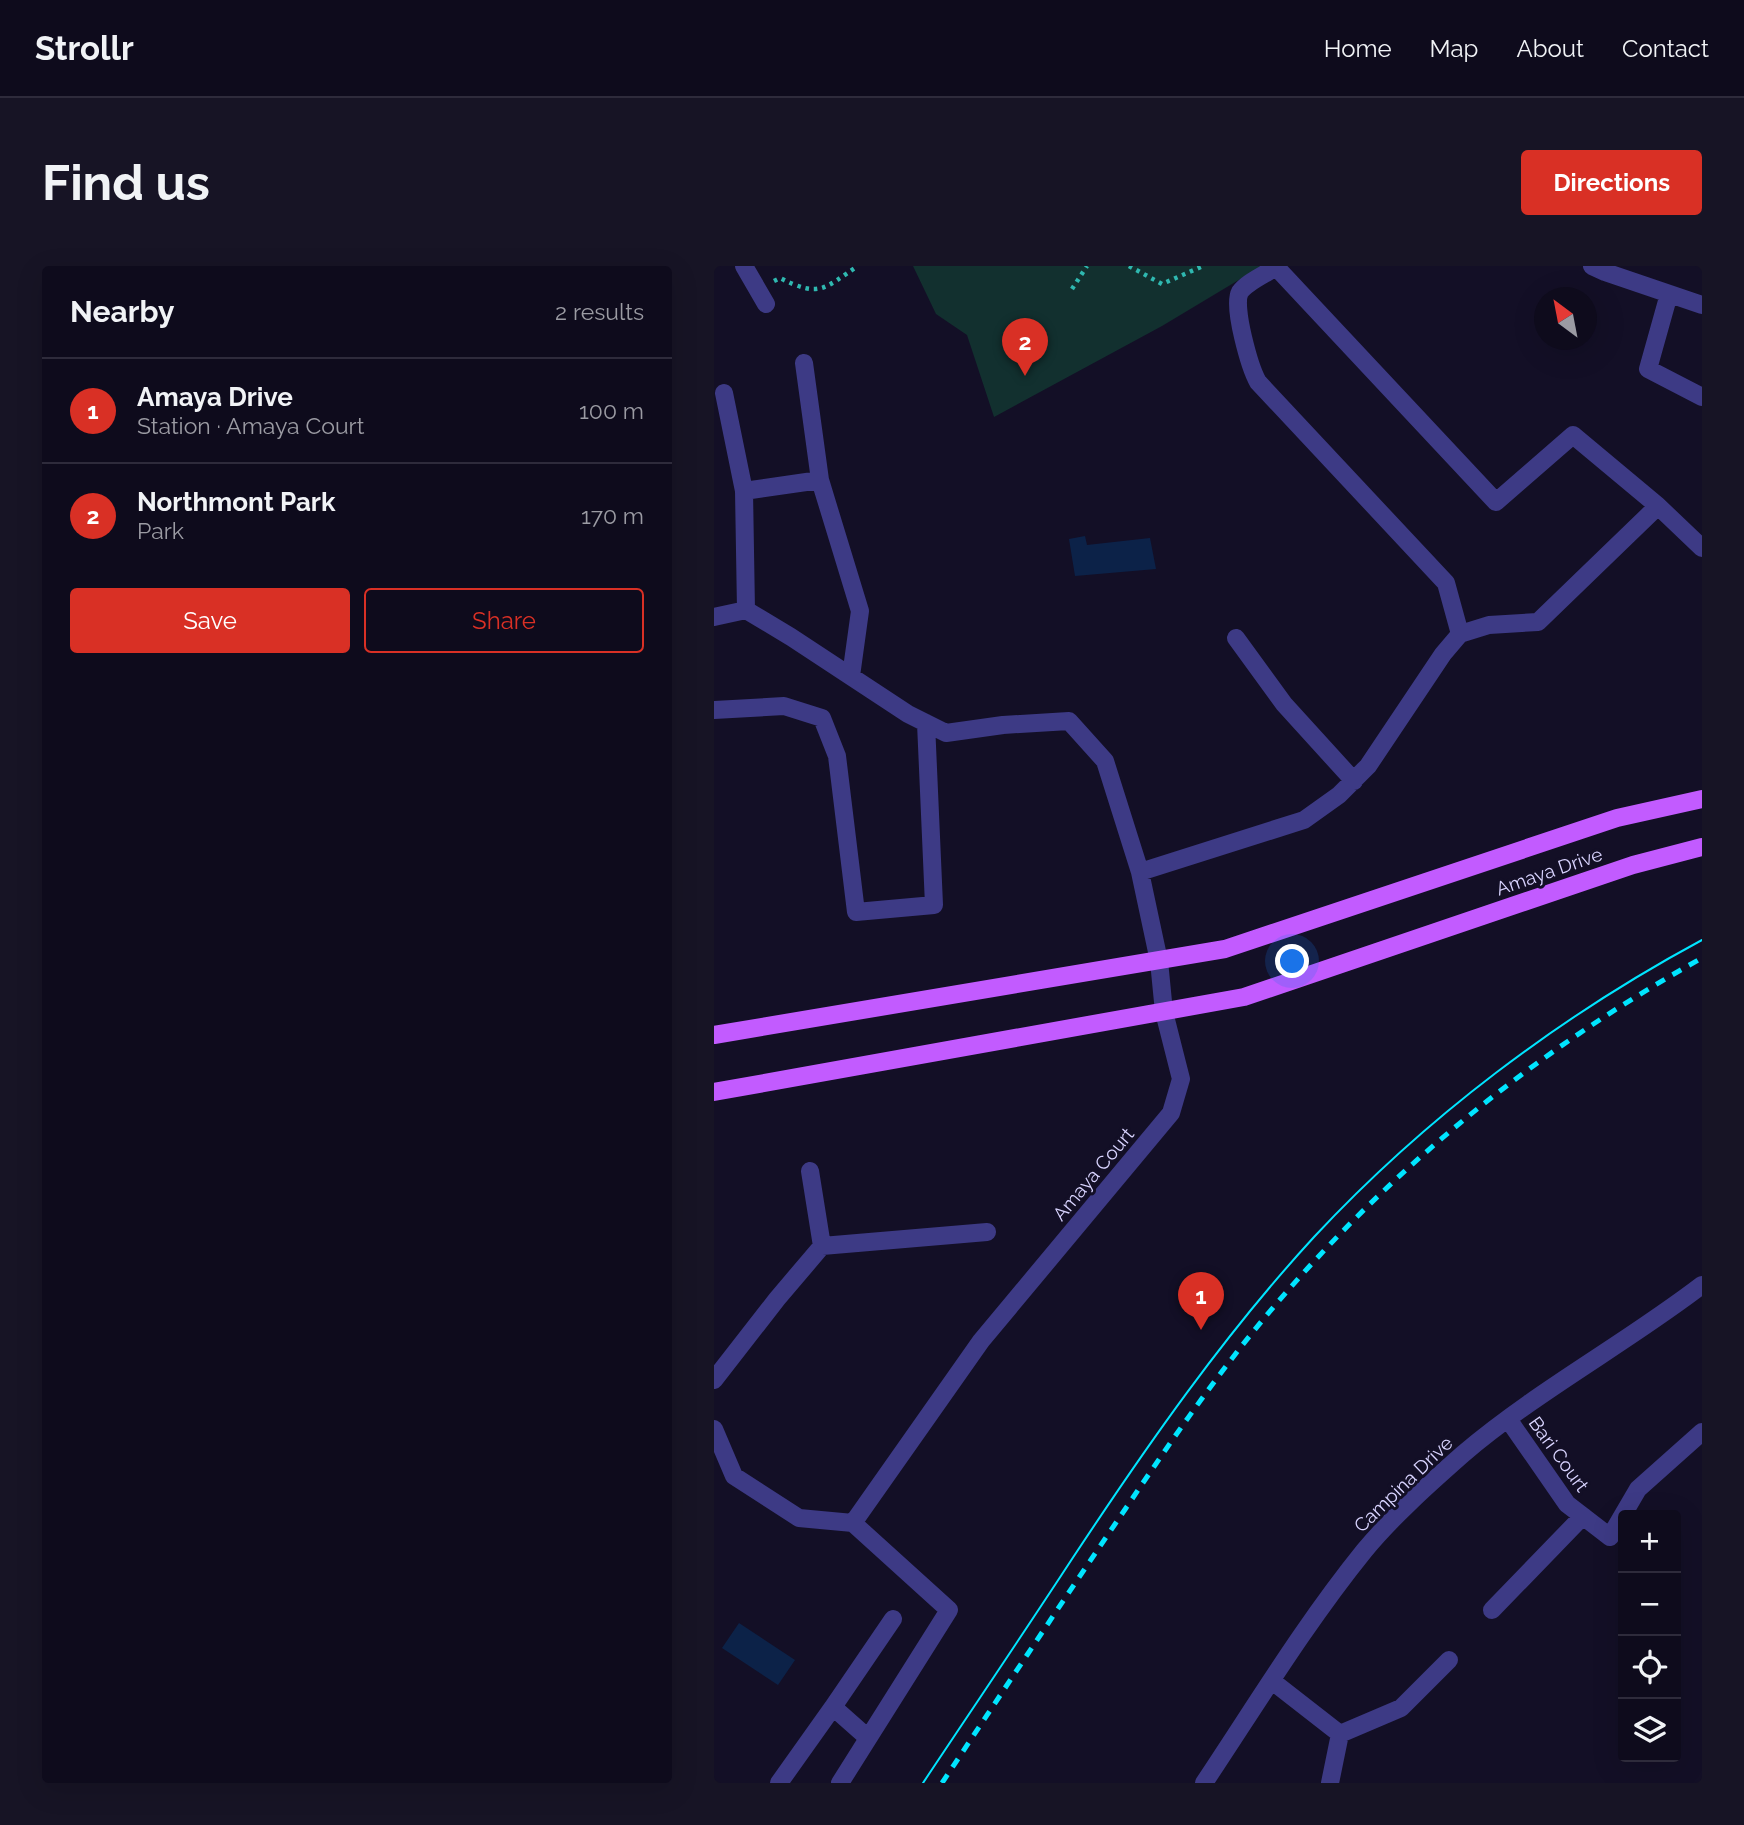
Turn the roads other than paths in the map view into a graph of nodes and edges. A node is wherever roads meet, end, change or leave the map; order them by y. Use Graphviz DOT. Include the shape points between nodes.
graph roads {
  1 [pos="744,266"];
  2 [pos="1277,267"];
  3 [pos="1597,267"];
  4 [pos="1669,294"];
  5 [pos="761,296"];
  6 [pos="1702,304"];
  7 [pos="804,363"];
  8 [pos="724,393"];
  9 [pos="1702,397"];
  10 [pos="820,480"];
  11 [pos="744,491"];
  12 [pos="1658,506"];
  13 [pos="1702,548"];
  14 [pos="746,610"];
  15 [pos="714,617"];
  16 [pos="1460,634"];
  17 [pos="1236,638"];
  18 [pos="851,676"];
  19 [pos="714,710"];
  20 [pos="926,723"];
  21 [pos="1354,780"];
  22 [pos="1702,799"];
  23 [pos="1702,847"];
  24 [pos="1140,872"];
  25 [pos="1159,961"];
  26 [pos="1164,1012"];
  27 [pos="714,1035"];
  28 [pos="714,1092"];
  29 [pos="810,1171"];
  30 [pos="987,1231"];
  31 [pos="822,1246"];
  32 [pos="1702,1285"];
  33 [pos="714,1380"];
  34 [pos="1508,1419"];
  35 [pos="714,1429"];
  36 [pos="1702,1432"];
  37 [pos="1583,1516"];
  38 [pos="853,1523"];
  39 [pos="1492,1610"];
  40 [pos="893,1619"];
  41 [pos="1449,1660"];
  42 [pos="1272,1681"];
  43 [pos="833,1707"];
  44 [pos="1340,1734"];
  45 [pos="868,1738"];
  46 [pos="779,1783"];
  47 [pos="840,1783"];
  48 [pos="1204,1783"];
  49 [pos="1330,1783"];
  1 -- 5 [label="street"];
  2 -- 12 [label="street" via="1496,502 1573,435"];
  2 -- 16 [label="street" via="1241,290 1236,301 1252,371 1446,583"];
  3 -- 4 [label="street"];
  4 -- 6 [label="street"];
  4 -- 9 [label="street" via="1648,369"];
  7 -- 10 [label="street"];
  8 -- 11 [label="street"];
  10 -- 11 [label="street"];
  10 -- 18 [label="street" via="860,611"];
  11 -- 14 [label="street"];
  12 -- 13 [label="street"];
  12 -- 16 [label="street" via="1538,622 1489,625"];
  14 -- 15 [label="street"];
  14 -- 18 [label="street"];
  16 -- 21 [label="street" via="1381,749"];
  17 -- 21 [label="street" via="1284,704"];
  18 -- 20 [label="street"];
  19 -- 20 [label="street" via="785,706 822,718 837,756 856,912 934,905"];
  20 -- 24 [label="street, Amaya Court" via="946,733 1069,721 1105,761"];
  21 -- 24 [label="street" via="1304,820"];
  22 -- 25 [label="main road, Amaya Drive" via="1618,818 1225,949"];
  23 -- 26 [label="main road, Amaya Drive" via="1633,865 1244,998"];
  24 -- 25 [label="street, Amaya Court"];
  25 -- 26 [label="street, Amaya Court"];
  25 -- 27 [label="main road, Amaya Drive"];
  26 -- 28 [label="main road, Amaya Drive"];
  26 -- 38 [label="street, Amaya Court" via="1181,1079 1171,1113 981,1341"];
  29 -- 31 [label="street"];
  30 -- 31 [label="street"];
  31 -- 33 [label="street"];
  32 -- 34 [label="street, Campina Drive"];
  34 -- 37 [label="street, Bari Court" via="1567,1504"];
  34 -- 42 [label="street, Campina Drive" via="1464,1453 1366,1549"];
  35 -- 38 [label="street" via="734,1476 799,1518"];
  36 -- 37 [label="street, Bari Court" via="1638,1489 1611,1537"];
  37 -- 39 [label="street"];
  38 -- 45 [label="street" via="949,1610"];
  40 -- 43 [label="street"];
  41 -- 44 [label="street" via="1401,1708"];
  42 -- 44 [label="street"];
  42 -- 48 [label="street, Campina Drive"];
  43 -- 45 [label="street"];
  43 -- 46 [label="street"];
  44 -- 49 [label="street"];
  45 -- 47 [label="street"];
}
